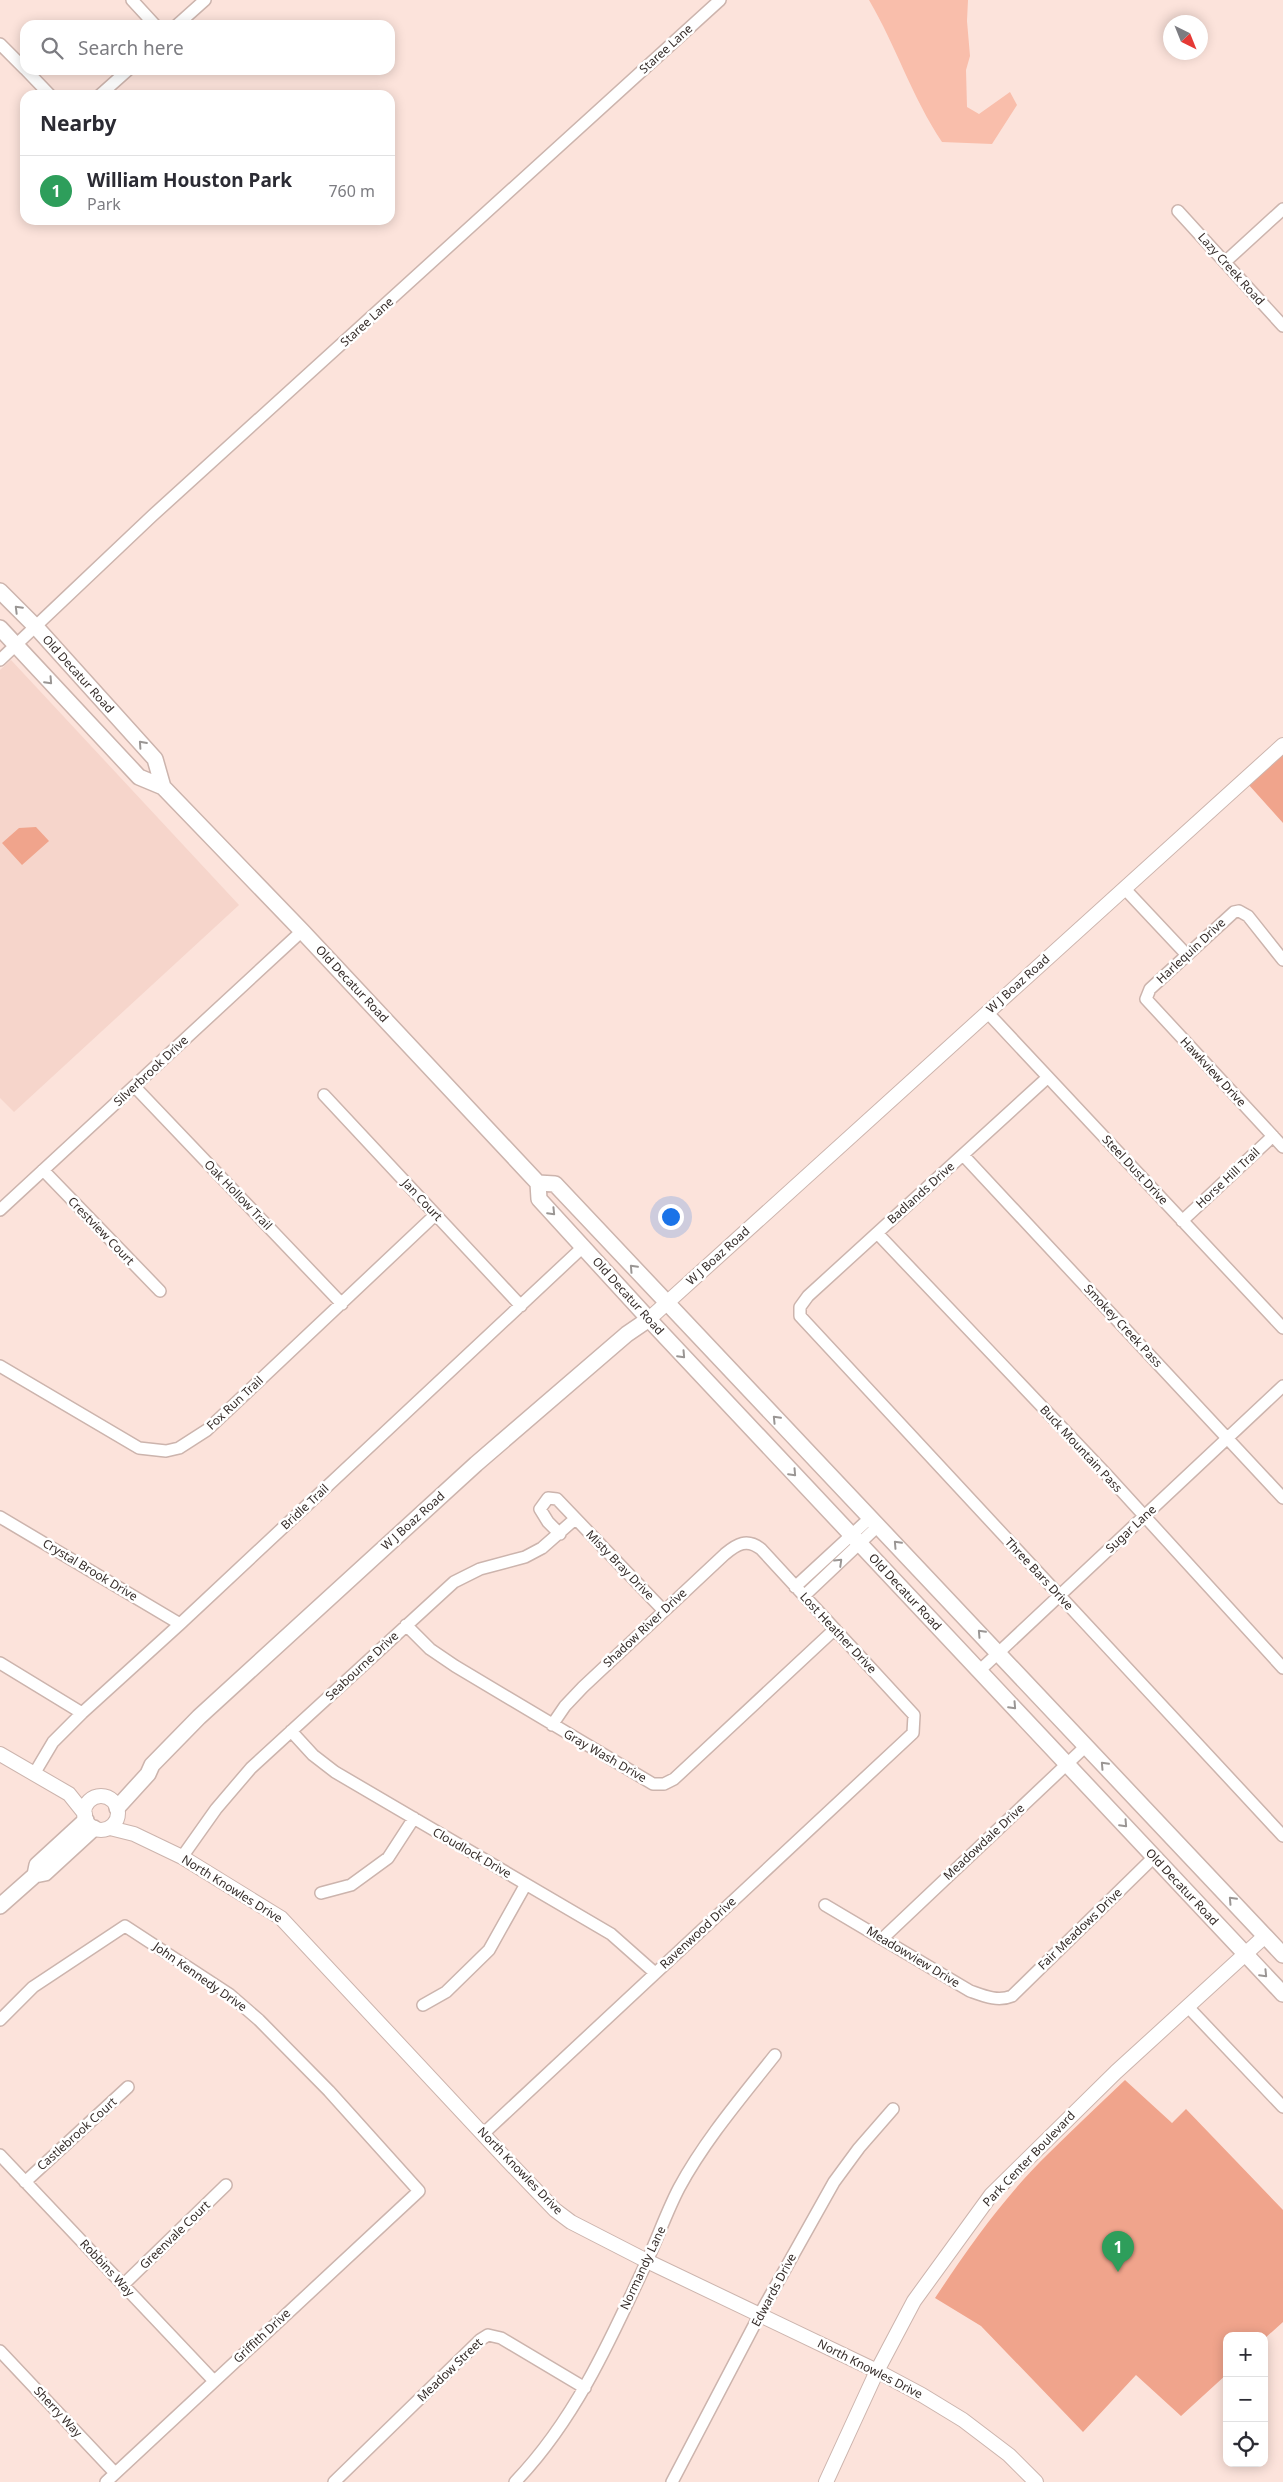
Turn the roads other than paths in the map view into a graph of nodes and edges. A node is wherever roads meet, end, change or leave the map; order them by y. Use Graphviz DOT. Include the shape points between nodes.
graph roads {
  1 [pos="132,0"];
  2 [pos="205,0"];
  3 [pos="720,0"];
  4 [pos="150,20"];
  5 [pos="183,20"];
  6 [pos="0,44"];
  7 [pos="20,63"];
  8 [pos="32,75"];
  9 [pos="122,75"];
  10 [pos="45,90"];
  11 [pos="106,90"];
  12 [pos="1283,209"];
  13 [pos="1178,211"];
  14 [pos="1225,262"];
  15 [pos="1283,326"];
  16 [pos="0,591"];
  17 [pos="36,627"];
  18 [pos="0,628"];
  19 [pos="16,646"];
  20 [pos="0,660"];
  21 [pos="1283,745"];
  22 [pos="163,787"];
  23 [pos="1124,888"];
  24 [pos="302,931"];
  25 [pos="1187,955"];
  26 [pos="1283,960"];
  27 [pos="1147,996"];
  28 [pos="986,1012"];
  29 [pos="1047,1078"];
  30 [pos="134,1086"];
  31 [pos="324,1095"];
  32 [pos="1273,1136"];
  33 [pos="1283,1147"];
  34 [pos="963,1155"];
  35 [pos="43,1170"];
  36 [pos="538,1183"];
  37 [pos="0,1210"];
  38 [pos="435,1215"];
  39 [pos="1182,1221"];
  40 [pos="877,1233"];
  41 [pos="584,1246"];
  42 [pos="160,1291"];
  43 [pos="666,1303"];
  44 [pos="342,1304"];
  45 [pos="521,1306"];
  46 [pos="799,1310"];
  47 [pos="649,1319"];
  48 [pos="1283,1328"];
  49 [pos="0,1366"];
  50 [pos="1283,1386"];
  51 [pos="1227,1438"];
  52 [pos="1283,1498"];
  53 [pos="1144,1516"];
  54 [pos="0,1517"];
  55 [pos="575,1520"];
  56 [pos="875,1521"];
  57 [pos="560,1534"];
  58 [pos="855,1539"];
  59 [pos="747,1542"];
  60 [pos="795,1586"];
  61 [pos="804,1596"];
  62 [pos="1059,1596"];
  63 [pos="664,1611"];
  64 [pos="180,1624"];
  65 [pos="406,1625"];
  66 [pos="835,1629"];
  67 [pos="999,1652"];
  68 [pos="0,1663"];
  69 [pos="1283,1668"];
  70 [pos="979,1671"];
  71 [pos="82,1713"];
  72 [pos="552,1725"];
  73 [pos="291,1731"];
  74 [pos="913,1733"];
  75 [pos="1086,1746"];
  76 [pos="2,1759"];
  77 [pos="1067,1764"];
  78 [pos="34,1774"];
  79 [pos="68,1794"];
  80 [pos="96,1797"];
  81 [pos="116,1807"];
  82 [pos="414,1818"];
  83 [pos="88,1821"];
  84 [pos="110,1828"];
  85 [pos="134,1834"];
  86 [pos="1283,1836"];
  87 [pos="182,1857"];
  88 [pos="1154,1857"];
  89 [pos="526,1884"];
  90 [pos="321,1893"];
  91 [pos="825,1905"];
  92 [pos="0,1906"];
  93 [pos="1265,1936"];
  94 [pos="882,1939"];
  95 [pos="1245,1954"];
  96 [pos="1283,1955"];
  97 [pos="655,1973"];
  98 [pos="1283,1994"];
  99 [pos="1004,1999"];
  100 [pos="423,2005"];
  101 [pos="1188,2007"];
  102 [pos="0,2020"];
  103 [pos="774,2055"];
  104 [pos="128,2087"];
  105 [pos="1283,2107"];
  106 [pos="893,2109"];
  107 [pos="483,2134"];
  108 [pos="0,2155"];
  109 [pos="25,2182"];
  110 [pos="226,2185"];
  111 [pos="419,2192"];
  112 [pos="646,2261"];
  113 [pos="123,2285"];
  114 [pos="760,2314"];
  115 [pos="0,2351"];
  116 [pos="877,2371"];
  117 [pos="214,2381"];
  118 [pos="584,2388"];
  119 [pos="115,2473"];
  120 [pos="106,2482"];
  121 [pos="334,2482"];
  122 [pos="515,2482"];
  123 [pos="672,2482"];
  124 [pos="826,2482"];
  125 [pos="1036,2482"];
  1 -- 4 [label="street"];
  2 -- 5 [label="street"];
  3 -- 17 [label="street, Staree Lane" via="152,516"];
  6 -- 7 [label="street"];
  8 -- 10 [label="street"];
  9 -- 11 [label="street"];
  12 -- 14 [label="street"];
  13 -- 14 [label="street, Lazy Creek Road"];
  14 -- 15 [label="street, Lazy Creek Road"];
  17 -- 16 [label="main road, Old Decatur Road, one-way"];
  17 -- 19 [label="street, Staree Lane"];
  22 -- 17 [label="main road, Old Decatur Road, one-way" via="155,759"];
  18 -- 19 [label="main road, Old Decatur Road"];
  19 -- 20 [label="street, Staree Lane"];
  19 -- 22 [label="main road, Old Decatur Road, one-way" via="139,777"];
  21 -- 23 [label="street, W J Boaz Road"];
  22 -- 24 [label="main road, Old Decatur Road"];
  23 -- 25 [label="street"];
  23 -- 28 [label="street, W J Boaz Road"];
  24 -- 30 [label="street, Silverbrook Drive"];
  24 -- 36 [label="main road, Old Decatur Road"];
  25 -- 26 [label="street, Harlequin Drive" via="1230,914 1239,911 1248,916"];
  25 -- 27 [label="street, Harlequin Drive" via="1150,989"];
  27 -- 32 [label="street, Hawkview Drive" via="1148,1003"];
  28 -- 29 [label="street, Steel Dust Drive"];
  28 -- 43 [label="street, W J Boaz Road"];
  29 -- 34 [label="street, Badlands Drive"];
  29 -- 39 [label="street, Steel Dust Drive"];
  30 -- 35 [label="street, Silverbrook Drive"];
  30 -- 44 [label="street, Oak Hollow Trail"];
  31 -- 38 [label="street, Jan Court"];
  32 -- 33 [label="street, Hawkview Drive"];
  32 -- 39 [label="street, Horse Hill Trail"];
  34 -- 40 [label="street, Badlands Drive"];
  34 -- 51 [label="street, Smokey Creek Pass"];
  35 -- 37 [label="street, Silverbrook Drive"];
  35 -- 42 [label="street, Crestview Court"];
  36 -- 41 [label="main road, Old Decatur Road, one-way" via="539,1199"];
  43 -- 36 [label="main road, Old Decatur Road, one-way" via="555,1184"];
  38 -- 44 [label="street, Fox Run Trail"];
  38 -- 45 [label="street, Jan Court"];
  39 -- 48 [label="street, Steel Dust Drive"];
  40 -- 46 [label="street, Badlands Drive" via="808,1296"];
  40 -- 53 [label="street, Buck Mountain Pass"];
  41 -- 45 [label="street, Bridle Trail"];
  41 -- 47 [label="main road, Old Decatur Road"];
  43 -- 47 [label="street, W J Boaz Road"];
  56 -- 43 [label="main road, Old Decatur Road, one-way"];
  44 -- 49 [label="street, Fox Run Trail" via="206,1430 186,1445 166,1451 138,1448 125,1442"];
  45 -- 64 [label="street, Bridle Trail"];
  46 -- 62 [label="street, Three Bars Drive" via="809,1328"];
  47 -- 58 [label="main road, Old Decatur Road, one-way"];
  47 -- 81 [label="main road, W J Boaz Road" via="627,1334 476,1464 199,1717 152,1765 142,1766"];
  50 -- 51 [label="street, Sugar Lane"];
  51 -- 52 [label="street, Smokey Creek Pass"];
  51 -- 53 [label="street, Sugar Lane"];
  53 -- 62 [label="street, Sugar Lane"];
  53 -- 69 [label="street, Buck Mountain Pass"];
  54 -- 64 [label="street, Crystal Brook Drive"];
  55 -- 57 [label="street, Seabourne Drive"];
  55 -- 57 [label="street, Misty Bray Drive" via="557,1499 548,1498 543,1502 540,1509"];
  55 -- 63 [label="street, Misty Bray Drive"];
  56 -- 58 [label="street"];
  67 -- 56 [label="main road, Old Decatur Road, one-way"];
  57 -- 65 [label="street, Seabourne Drive" via="525,1557 480,1569 454,1582"];
  58 -- 60 [label="street"];
  61 -- 58 [label="street, one-way"];
  58 -- 70 [label="main road, Old Decatur Road"];
  59 -- 60 [label="street, Lost Heather Drive" via="761,1549"];
  59 -- 63 [label="street, Shadow River Drive" via="733,1547"];
  60 -- 61 [label="street, Lost Heather Drive"];
  61 -- 66 [label="street, Lost Heather Drive"];
  62 -- 67 [label="street, Sugar Lane"];
  62 -- 86 [label="street, Three Bars Drive"];
  63 -- 72 [label="street, Shadow River Drive" via="573,1696"];
  64 -- 71 [label="street, Bridle Trail"];
  65 -- 72 [label="street, Gray Wash Drive" via="444,1659"];
  65 -- 73 [label="street, Seabourne Drive"];
  66 -- 72 [label="street, Gray Wash Drive" via="679,1774 664,1784 652,1784"];
  66 -- 74 [label="street, Lost Heather Drive" via="914,1716"];
  67 -- 70 [label="street, Sugar Lane"];
  67 -- 75 [label="main road, Old Decatur Road"];
  68 -- 71 [label="street"];
  70 -- 77 [label="main road, Old Decatur Road, one-way"];
  71 -- 78 [label="street, Bridle Trail" via="53,1742"];
  73 -- 82 [label="street, Cloudlock Drive" via="329,1767"];
  73 -- 87 [label="street, Seabourne Drive" via="234,1787"];
  74 -- 97 [label="street, Ravenwood Drive"];
  75 -- 77 [label="street, Meadowdale Drive"];
  93 -- 75 [label="main road, Old Decatur Road, one-way"];
  76 -- 78 [label="street"];
  77 -- 88 [label="main road, Old Decatur Road, one-way"];
  77 -- 94 [label="street, Meadowdale Drive"];
  78 -- 79 [label="street"];
  79 -- 80 [label="street"];
  79 -- 83 [label="street"];
  80 -- 81 [label="street"];
  80 -- 83 [label="street" via="88,1804"];
  81 -- 84 [label="street" via="115,1824"];
  81 -- 85 [label="street, North Knowles Drive"];
  82 -- 89 [label="street, Cloudlock Drive"];
  82 -- 90 [label="street" via="388,1858 351,1885"];
  83 -- 84 [label="street" via="105,1830"];
  83 -- 92 [label="main road" via="45,1873 35,1876"];
  84 -- 85 [label="street, North Knowles Drive"];
  85 -- 87 [label="street, North Knowles Drive"];
  87 -- 107 [label="street, North Knowles Drive" via="280,1918"];
  88 -- 95 [label="main road, Old Decatur Road"];
  88 -- 99 [label="street, Fair Meadows Drive" via="1012,1996"];
  89 -- 97 [label="street, Cloudlock Drive" via="611,1934"];
  89 -- 100 [label="street" via="489,1950 446,1992"];
  91 -- 94 [label="street, Meadowview Drive"];
  93 -- 95 [label="street, Park Center Boulevard"];
  93 -- 96 [label="main road, Old Decatur Road"];
  94 -- 99 [label="street, Meadowview Drive" via="970,1991"];
  95 -- 98 [label="main road, Old Decatur Road, one-way"];
  95 -- 101 [label="street, Park Center Boulevard"];
  97 -- 107 [label="street, Ravenwood Drive"];
  101 -- 105 [label="street"];
  101 -- 116 [label="street, Park Center Boulevard" via="1116,2072 992,2195 914,2301"];
  102 -- 111 [label="street, John Kennedy Drive" via="34,1988 125,1926 229,1994 259,2020 329,2091"];
  103 -- 112 [label="street, Normandy Lane" via="694,2162"];
  104 -- 109 [label="street, Castlebrook Court"];
  106 -- 114 [label="street, Edwards Drive" via="834,2182"];
  107 -- 112 [label="street, North Knowles Drive" via="555,2210 571,2222"];
  108 -- 109 [label="street, Robbins Way"];
  109 -- 113 [label="street, Robbins Way"];
  110 -- 113 [label="street, Greenvale Court"];
  111 -- 117 [label="street, Griffith Drive"];
  112 -- 114 [label="street, North Knowles Drive"];
  112 -- 118 [label="street, Normandy Lane"];
  113 -- 117 [label="street, Robbins Way"];
  114 -- 116 [label="street, North Knowles Drive"];
  114 -- 123 [label="street, Edwards Drive"];
  115 -- 119 [label="street, Sherry Way"];
  116 -- 124 [label="street, Park Center Boulevard"];
  116 -- 125 [label="street, North Knowles Drive" via="963,2420 1009,2455"];
  117 -- 119 [label="street, Griffith Drive"];
  118 -- 121 [label="street, Meadow Street" via="501,2338 488,2335"];
  118 -- 122 [label="street, Normandy Lane" via="568,2416"];
  119 -- 120 [label="street, Griffith Drive"];
}
